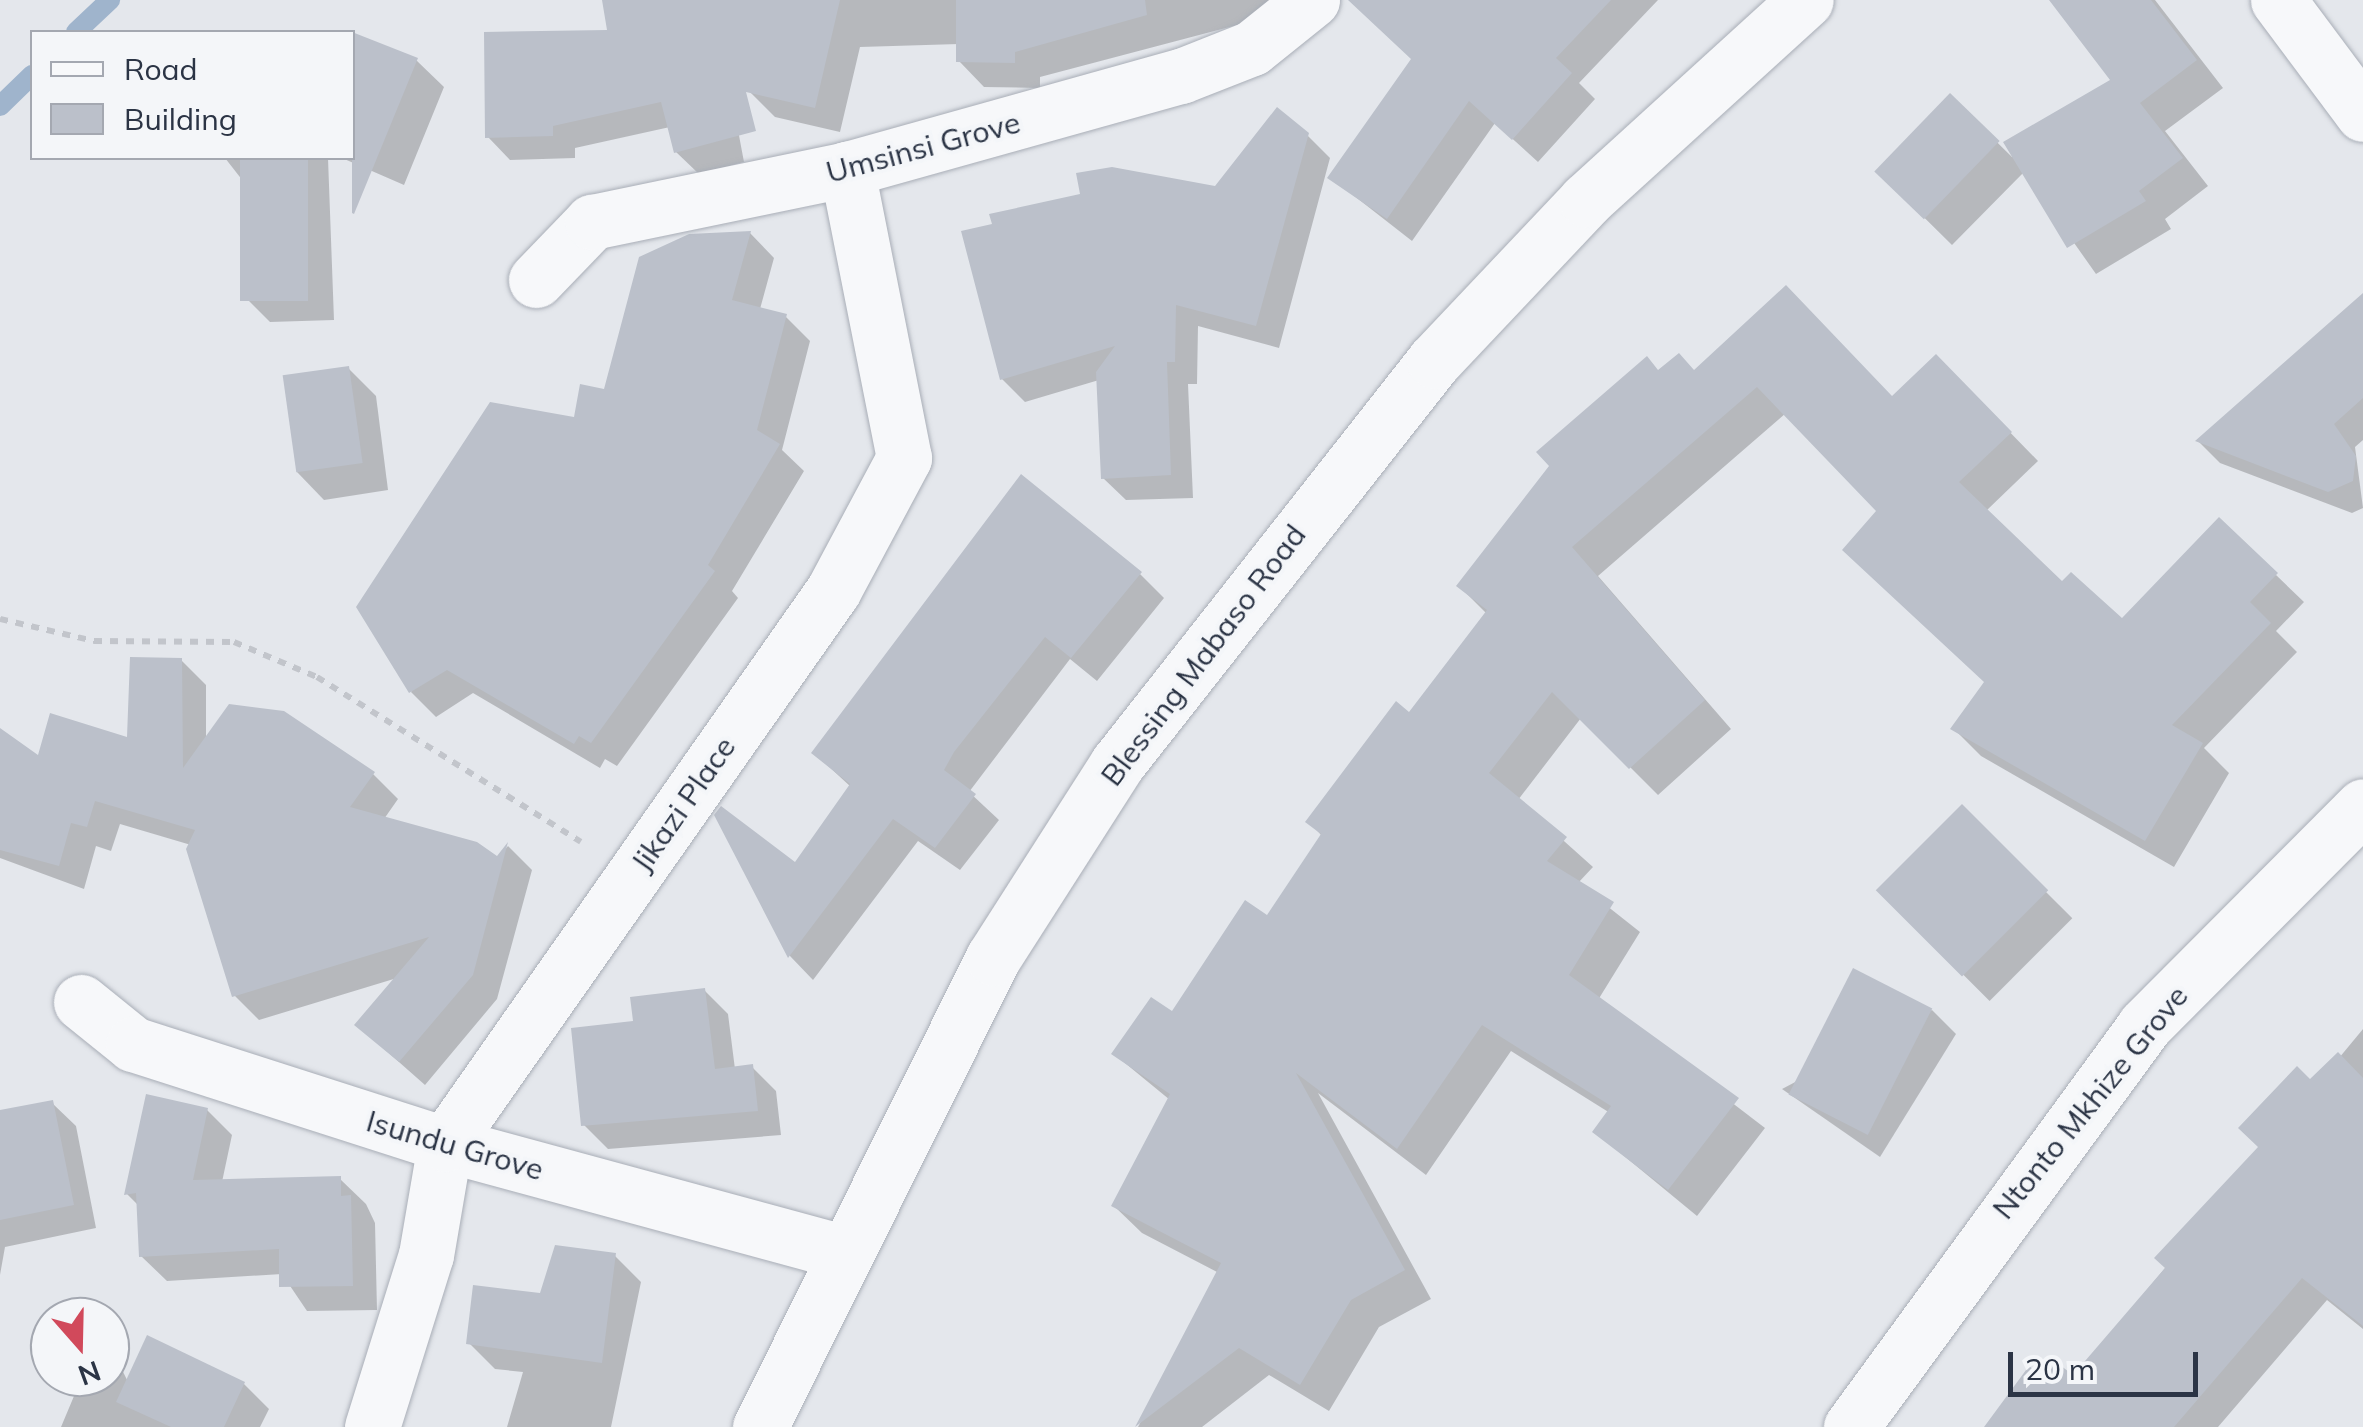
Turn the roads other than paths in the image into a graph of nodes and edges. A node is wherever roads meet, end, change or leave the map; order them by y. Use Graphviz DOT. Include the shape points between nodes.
graph roads {
  1 [pos="1312,0"];
  2 [pos="1806,0"];
  3 [pos="2278,0"];
  4 [pos="2363,114"];
  5 [pos="847,169"];
  6 [pos="536,280"];
  7 [pos="2363,806"];
  8 [pos="82,1002"];
  9 [pos="445,1144"];
  10 [pos="845,1253"];
  11 [pos="372,1427"];
  12 [pos="760,1427"];
  13 [pos="1851,1427"];
  1 -- 5 [label="street, Umsinsi Grove" via="1252,48 1181,76"];
  2 -- 10 [label="street, Blessing Mabaso Road" via="1586,200 1459,334 1260,575 1118,764 993,958"];
  3 -- 4 [label="street"];
  5 -- 6 [label="street, Umsinsi Grove" via="592,222"];
  5 -- 9 [label="street, Jikazi Place" via="904,458 832,591"];
  7 -- 13 [label="street, Ntonto Mkhize Grove" via="2144,1026"];
  8 -- 9 [label="street, Isundu Grove" via="133,1044"];
  9 -- 10 [label="street, Isundu Grove"];
  9 -- 11 [label="street, Jikazi Place" via="426,1255"];
  10 -- 12 [label="street, Blessing Mabaso Road"];
}
